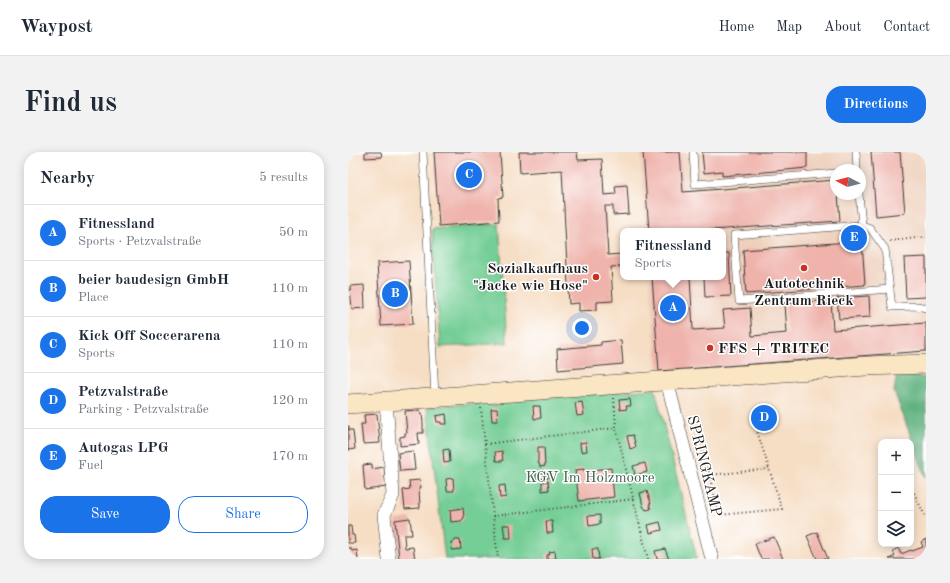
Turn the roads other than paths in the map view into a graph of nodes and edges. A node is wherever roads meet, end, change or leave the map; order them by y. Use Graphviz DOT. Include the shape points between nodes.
graph roads {
  1 [pos="423,152"];
  2 [pos="693,152"];
  3 [pos="856,152"];
  4 [pos="857,164"];
  5 [pos="830,173"];
  6 [pos="860,200"];
  7 [pos="862,225"];
  8 [pos="890,289"];
  9 [pos="926,308"];
  10 [pos="926,364"];
  11 [pos="667,381"];
  12 [pos="435,398"];
  13 [pos="386,401"];
  14 [pos="348,404"];
  15 [pos="389,559"];
  16 [pos="712,559"];
  1 -- 12 [label="lane"];
  2 -- 5 [label="lane" via="695,184"];
  3 -- 4 [label="lane"];
  6 -- 7 [label="lane"];
  7 -- 8 [label="lane" via="870,228 885,249"];
  7 -- 8 [label="lane" via="734,235 739,301"];
  8 -- 9 [label="lane" via="892,307"];
  10 -- 11 [label="street"];
  11 -- 12 [label="street"];
  11 -- 16 [label="street, SPRINGKAMP"];
  12 -- 13 [label="street"];
  13 -- 14 [label="street"];
  13 -- 15 [label="street" via="393,495 384,515"];
}
